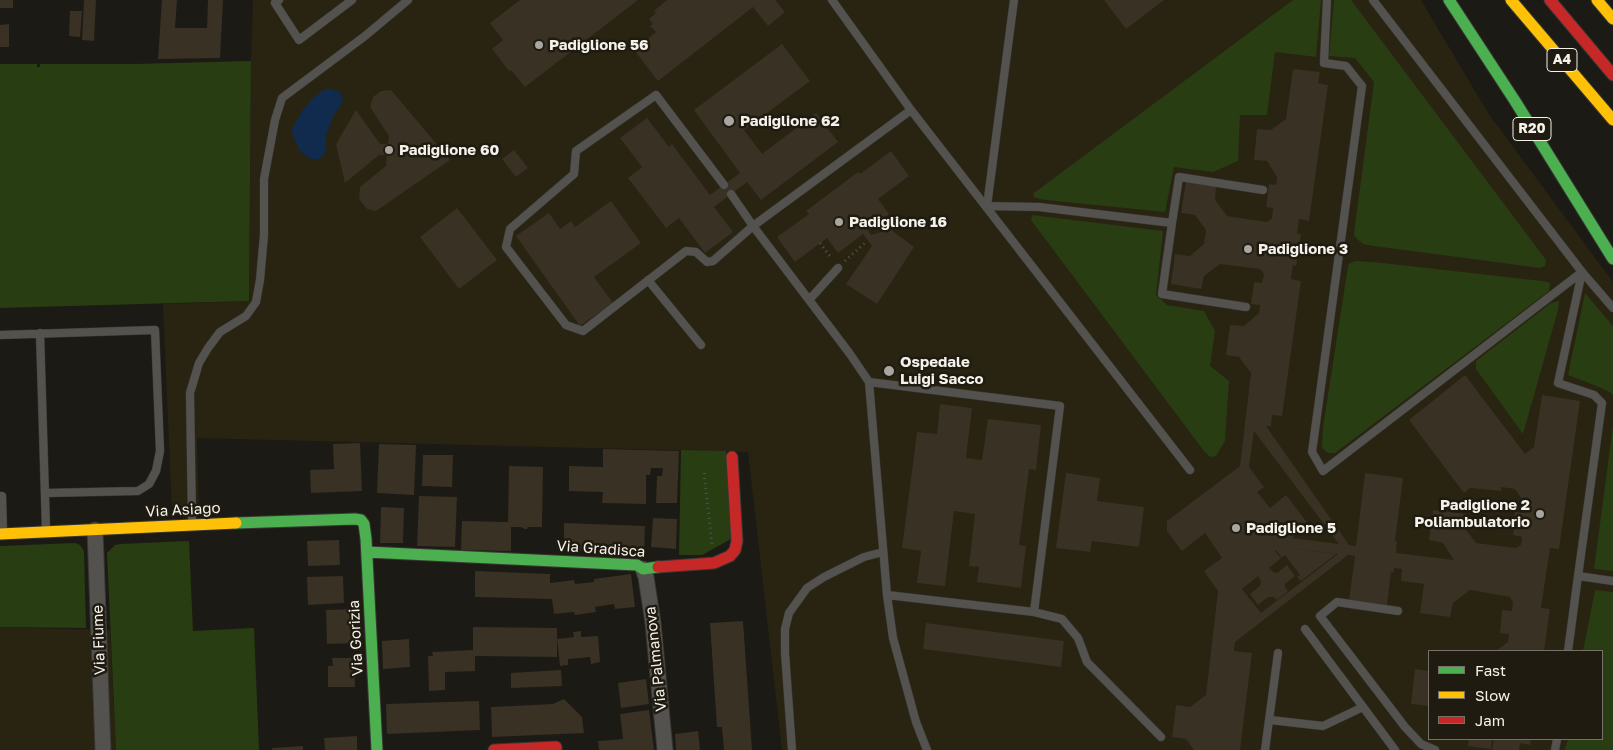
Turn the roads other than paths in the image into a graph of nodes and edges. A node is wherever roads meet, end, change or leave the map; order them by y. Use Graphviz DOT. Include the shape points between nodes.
graph roads {
  1 [pos="279,0"];
  2 [pos="352,0"];
  3 [pos="408,0"];
  4 [pos="832,0"];
  5 [pos="1014,0"];
  6 [pos="1327,0"];
  7 [pos="1373,0"];
  8 [pos="1449,0"];
  9 [pos="1511,0"];
  10 [pos="1550,0"];
  11 [pos="1597,0"];
  12 [pos="1613,19"];
  13 [pos="1613,75"];
  14 [pos="911,110"];
  15 [pos="1613,120"];
  16 [pos="724,185"];
  17 [pos="1264,190"];
  18 [pos="731,194"];
  19 [pos="987,206"];
  20 [pos="1172,223"];
  21 [pos="753,226"];
  22 [pos="1613,259"];
  23 [pos="838,268"];
  24 [pos="1582,272"];
  25 [pos="648,280"];
  26 [pos="809,300"];
  27 [pos="1246,307"];
  28 [pos="1613,308"];
  29 [pos="40,333"];
  30 [pos="0,334"];
  31 [pos="702,345"];
  32 [pos="869,382"];
  33 [pos="732,457"];
  34 [pos="1190,470"];
  35 [pos="45,493"];
  36 [pos="1,496"];
  37 [pos="192,524"];
  38 [pos="364,524"];
  39 [pos="95,530"];
  40 [pos="46,532"];
  41 [pos="2,534"];
  42 [pos="366,552"];
  43 [pos="883,552"];
  44 [pos="643,569"];
  45 [pos="1578,576"];
  46 [pos="1613,581"];
  47 [pos="887,595"];
  48 [pos="1398,611"];
  49 [pos="1034,612"];
  50 [pos="1305,629"];
  51 [pos="1568,650"];
  52 [pos="1278,653"];
  53 [pos="1363,707"];
  54 [pos="1270,720"];
  55 [pos="1161,737"];
  56 [pos="556,749"];
  57 [pos="1392,749"];
  58 [pos="102,750"];
  59 [pos="377,750"];
  60 [pos="494,750"];
  61 [pos="665,750"];
  62 [pos="792,750"];
  63 [pos="927,750"];
  64 [pos="1265,750"];
  65 [pos="1435,750"];
  1 -- 2 [label="lane" via="275,4 299,40"];
  3 -- 37 [label="lane" via="282,98 264,179 264,235 256,302 246,316 220,332 208,348 199,363 190,393"];
  4 -- 14 [label="lane"];
  5 -- 19 [label="lane"];
  6 -- 24 [label="lane" via="1324,63 1346,66 1362,86 1312,452 1323,471"];
  7 -- 24 [label="lane"];
  8 -- 22 [label="main road, R20"];
  9 -- 15 [label="main road, A4"];
  10 -- 13 [label="main road, A4"];
  11 -- 12 [label="main road"];
  14 -- 19 [label="lane"];
  14 -- 21 [label="lane"];
  16 -- 25 [label="lane" via="656,95 576,151 574,174 510,229 506,247 566,325 583,330"];
  17 -- 20 [label="lane" via="1179,177"];
  18 -- 21 [label="lane"];
  19 -- 20 [label="lane" via="1039,207"];
  19 -- 34 [label="lane"];
  20 -- 27 [label="lane" via="1162,294"];
  21 -- 25 [label="lane" via="714,261 707,262 696,252 686,251"];
  21 -- 26 [label="lane"];
  23 -- 26 [label="lane"];
  24 -- 28 [label="lane"];
  24 -- 45 [label="lane" via="1558,383 1594,394 1602,403"];
  25 -- 31 [label="lane"];
  26 -- 32 [label="lane"];
  29 -- 30 [label="lane"];
  29 -- 35 [label="lane"];
  29 -- 35 [label="lane" via="155,330 160,451 156,471 148,484 138,491"];
  32 -- 43 [label="lane"];
  32 -- 49 [label="lane" via="1060,406"];
  33 -- 44 [label="main road, Via Gradisca" via="735,550 714,563"];
  35 -- 40 [label="lane"];
  36 -- 41 [label="lane"];
  37 -- 38 [label="main road, Via Asiago" via="355,518"];
  37 -- 39 [label="main road, Via Asiago"];
  38 -- 42 [label="main road, Via Gorizia"];
  39 -- 40 [label="main road, Via Asiago"];
  39 -- 58 [label="street, Via Fiume"];
  40 -- 41 [label="main road, Via Asiago"];
  42 -- 44 [label="main road, Via Gradisca" via="637,565"];
  42 -- 59 [label="main road, Via Gorizia"];
  43 -- 47 [label="lane"];
  43 -- 62 [label="lane" via="864,557 807,588 789,613 785,654"];
  44 -- 61 [label="street, Via Palmanova" via="653,623"];
  45 -- 46 [label="lane"];
  45 -- 51 [label="lane"];
  47 -- 49 [label="lane"];
  47 -- 63 [label="lane" via="894,638 916,722"];
  48 -- 65 [label="lane" via="1337,602 1320,616 1405,727 1421,744"];
  49 -- 55 [label="lane" via="1062,619 1078,638 1087,662"];
  50 -- 53 [label="lane"];
  52 -- 54 [label="lane"];
  53 -- 54 [label="lane" via="1323,726"];
  53 -- 57 [label="lane"];
  54 -- 64 [label="lane"];
  56 -- 60 [label="main road"];
}
